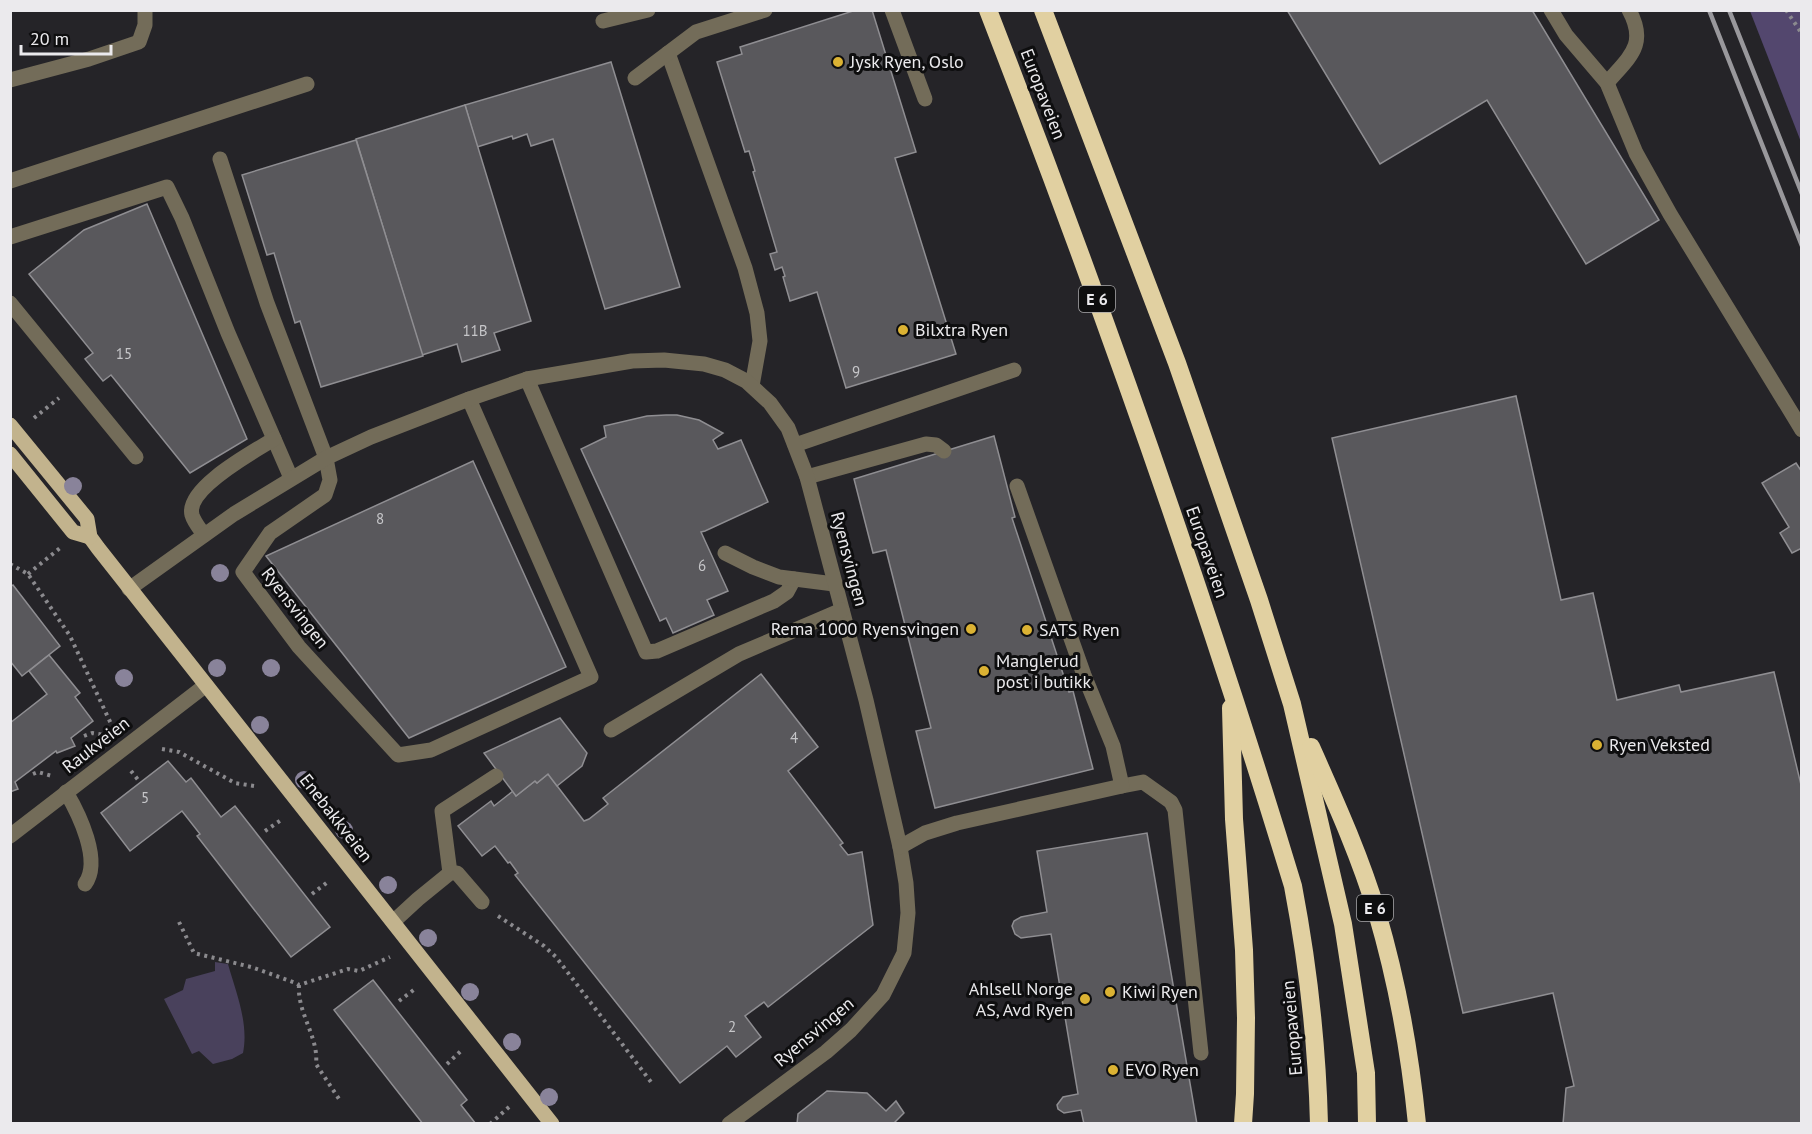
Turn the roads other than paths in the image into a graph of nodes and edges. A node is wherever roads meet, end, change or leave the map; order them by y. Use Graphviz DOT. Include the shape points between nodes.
graph roads {
  1 [pos="145,10"];
  2 [pos="648,10"];
  3 [pos="765,10"];
  4 [pos="892,10"];
  5 [pos="988,10"];
  6 [pos="1043,10"];
  7 [pos="1551,10"];
  8 [pos="1629,10"];
  9 [pos="603,21"];
  10 [pos="668,53"];
  11 [pos="635,78"];
  12 [pos="10,80"];
  13 [pos="1607,83"];
  14 [pos="307,84"];
  15 [pos="925,99"];
  16 [pos="220,159"];
  17 [pos="10,180"];
  18 [pos="10,237"];
  19 [pos="10,303"];
  20 [pos="1014,370"];
  21 [pos="527,379"];
  22 [pos="752,386"];
  23 [pos="469,399"];
  24 [pos="10,425"];
  25 [pos="1802,430"];
  26 [pos="274,439"];
  27 [pos="795,445"];
  28 [pos="944,451"];
  29 [pos="10,454"];
  30 [pos="136,457"];
  31 [pos="326,458"];
  32 [pos="807,477"];
  33 [pos="291,478"];
  34 [pos="1017,486"];
  35 [pos="204,535"];
  36 [pos="90,537"];
  37 [pos="725,553"];
  38 [pos="794,579"];
  39 [pos="834,584"];
  40 [pos="129,589"];
  41 [pos="842,610"];
  42 [pos="206,685"];
  43 [pos="1230,685"];
  44 [pos="1292,704"];
  45 [pos="611,730"];
  46 [pos="496,776"];
  47 [pos="1122,786"];
  48 [pos="66,792"];
  49 [pos="10,836"];
  50 [pos="900,847"];
  51 [pos="450,873"];
  52 [pos="85,884"];
  53 [pos="482,902"];
  54 [pos="393,922"];
  55 [pos="1201,1053"];
  56 [pos="552,1124"];
  57 [pos="729,1124"];
  58 [pos="1243,1124"];
  59 [pos="1319,1124"];
  60 [pos="1367,1124"];
  61 [pos="1417,1124"];
  1 -- 12 [label="street" via="139,42"];
  2 -- 9 [label="street"];
  3 -- 10 [label="street" via="696,32"];
  4 -- 15 [label="street"];
  5 -- 43 [label="highway, Europaveien / E 6" via="1061,198"];
  6 -- 44 [label="highway, Europaveien / E 6" via="1177,363"];
  7 -- 13 [label="street" via="1566,35"];
  8 -- 13 [label="street" via="1636,23 1637,42"];
  10 -- 11 [label="street"];
  10 -- 22 [label="street" via="745,268 757,313 760,341"];
  13 -- 25 [label="street" via="1636,153 1670,214"];
  14 -- 17 [label="street"];
  16 -- 31 [label="street" via="267,303"];
  18 -- 26 [label="street" via="167,186"];
  19 -- 30 [label="street"];
  20 -- 27 [label="street"];
  21 -- 22 [label="street, Ryensvingen" via="632,361 664,360 704,364"];
  21 -- 23 [label="street, Ryensvingen"];
  21 -- 38 [label="street" via="646,652 657,651 774,601 787,592"];
  22 -- 27 [label="street, Ryensvingen" via="770,403"];
  23 -- 31 [label="street, Ryensvingen"];
  23 -- 31 [label="street, Ryensvingen" via="591,677 431,750 398,755 299,647 243,572 270,532 325,495 330,480"];
  24 -- 36 [label="main road, Enebakkveien" via="87,519"];
  26 -- 33 [label="street"];
  26 -- 35 [label="street" via="216,476 198,495 192,515"];
  27 -- 32 [label="street, Ryensvingen"];
  28 -- 32 [label="street" via="926,444"];
  29 -- 36 [label="main road, Enebakkveien" via="73,532"];
  31 -- 33 [label="street, Ryensvingen"];
  32 -- 39 [label="street, Ryensvingen"];
  33 -- 35 [label="street, Ryensvingen"];
  34 -- 47 [label="street" via="1113,747"];
  35 -- 40 [label="street, Ryensvingen"];
  36 -- 40 [label="main road, Enebakkveien"];
  37 -- 38 [label="street" via="779,577"];
  38 -- 39 [label="street"];
  39 -- 41 [label="street, Ryensvingen"];
  40 -- 42 [label="main road, Enebakkveien"];
  41 -- 45 [label="street" via="739,654"];
  41 -- 50 [label="street, Ryensvingen"];
  42 -- 48 [label="street, Raukveien"];
  42 -- 54 [label="main road, Enebakkveien"];
  43 -- 58 [label="highway, E 6" via="1234,819 1244,950"];
  43 -- 59 [label="highway, Europaveien / E 6" via="1293,886 1312,1005"];
  44 -- 60 [label="highway, Europaveien / E 6" via="1343,924 1366,1073"];
  44 -- 61 [label="highway, E 6" via="1354,846 1376,911 1410,1062"];
  46 -- 51 [label="street" via="442,811"];
  47 -- 50 [label="street" via="957,823 925,833"];
  47 -- 55 [label="street" via="1143,782 1171,802 1175,810"];
  48 -- 49 [label="street, Raukveien"];
  48 -- 52 [label="street" via="84,827 90,855 90,878"];
  50 -- 57 [label="street, Ryensvingen" via="908,913 904,953 884,995 825,1052"];
  51 -- 53 [label="street" via="457,873"];
  51 -- 54 [label="street"];
  54 -- 56 [label="main road, Enebakkveien"];
}
